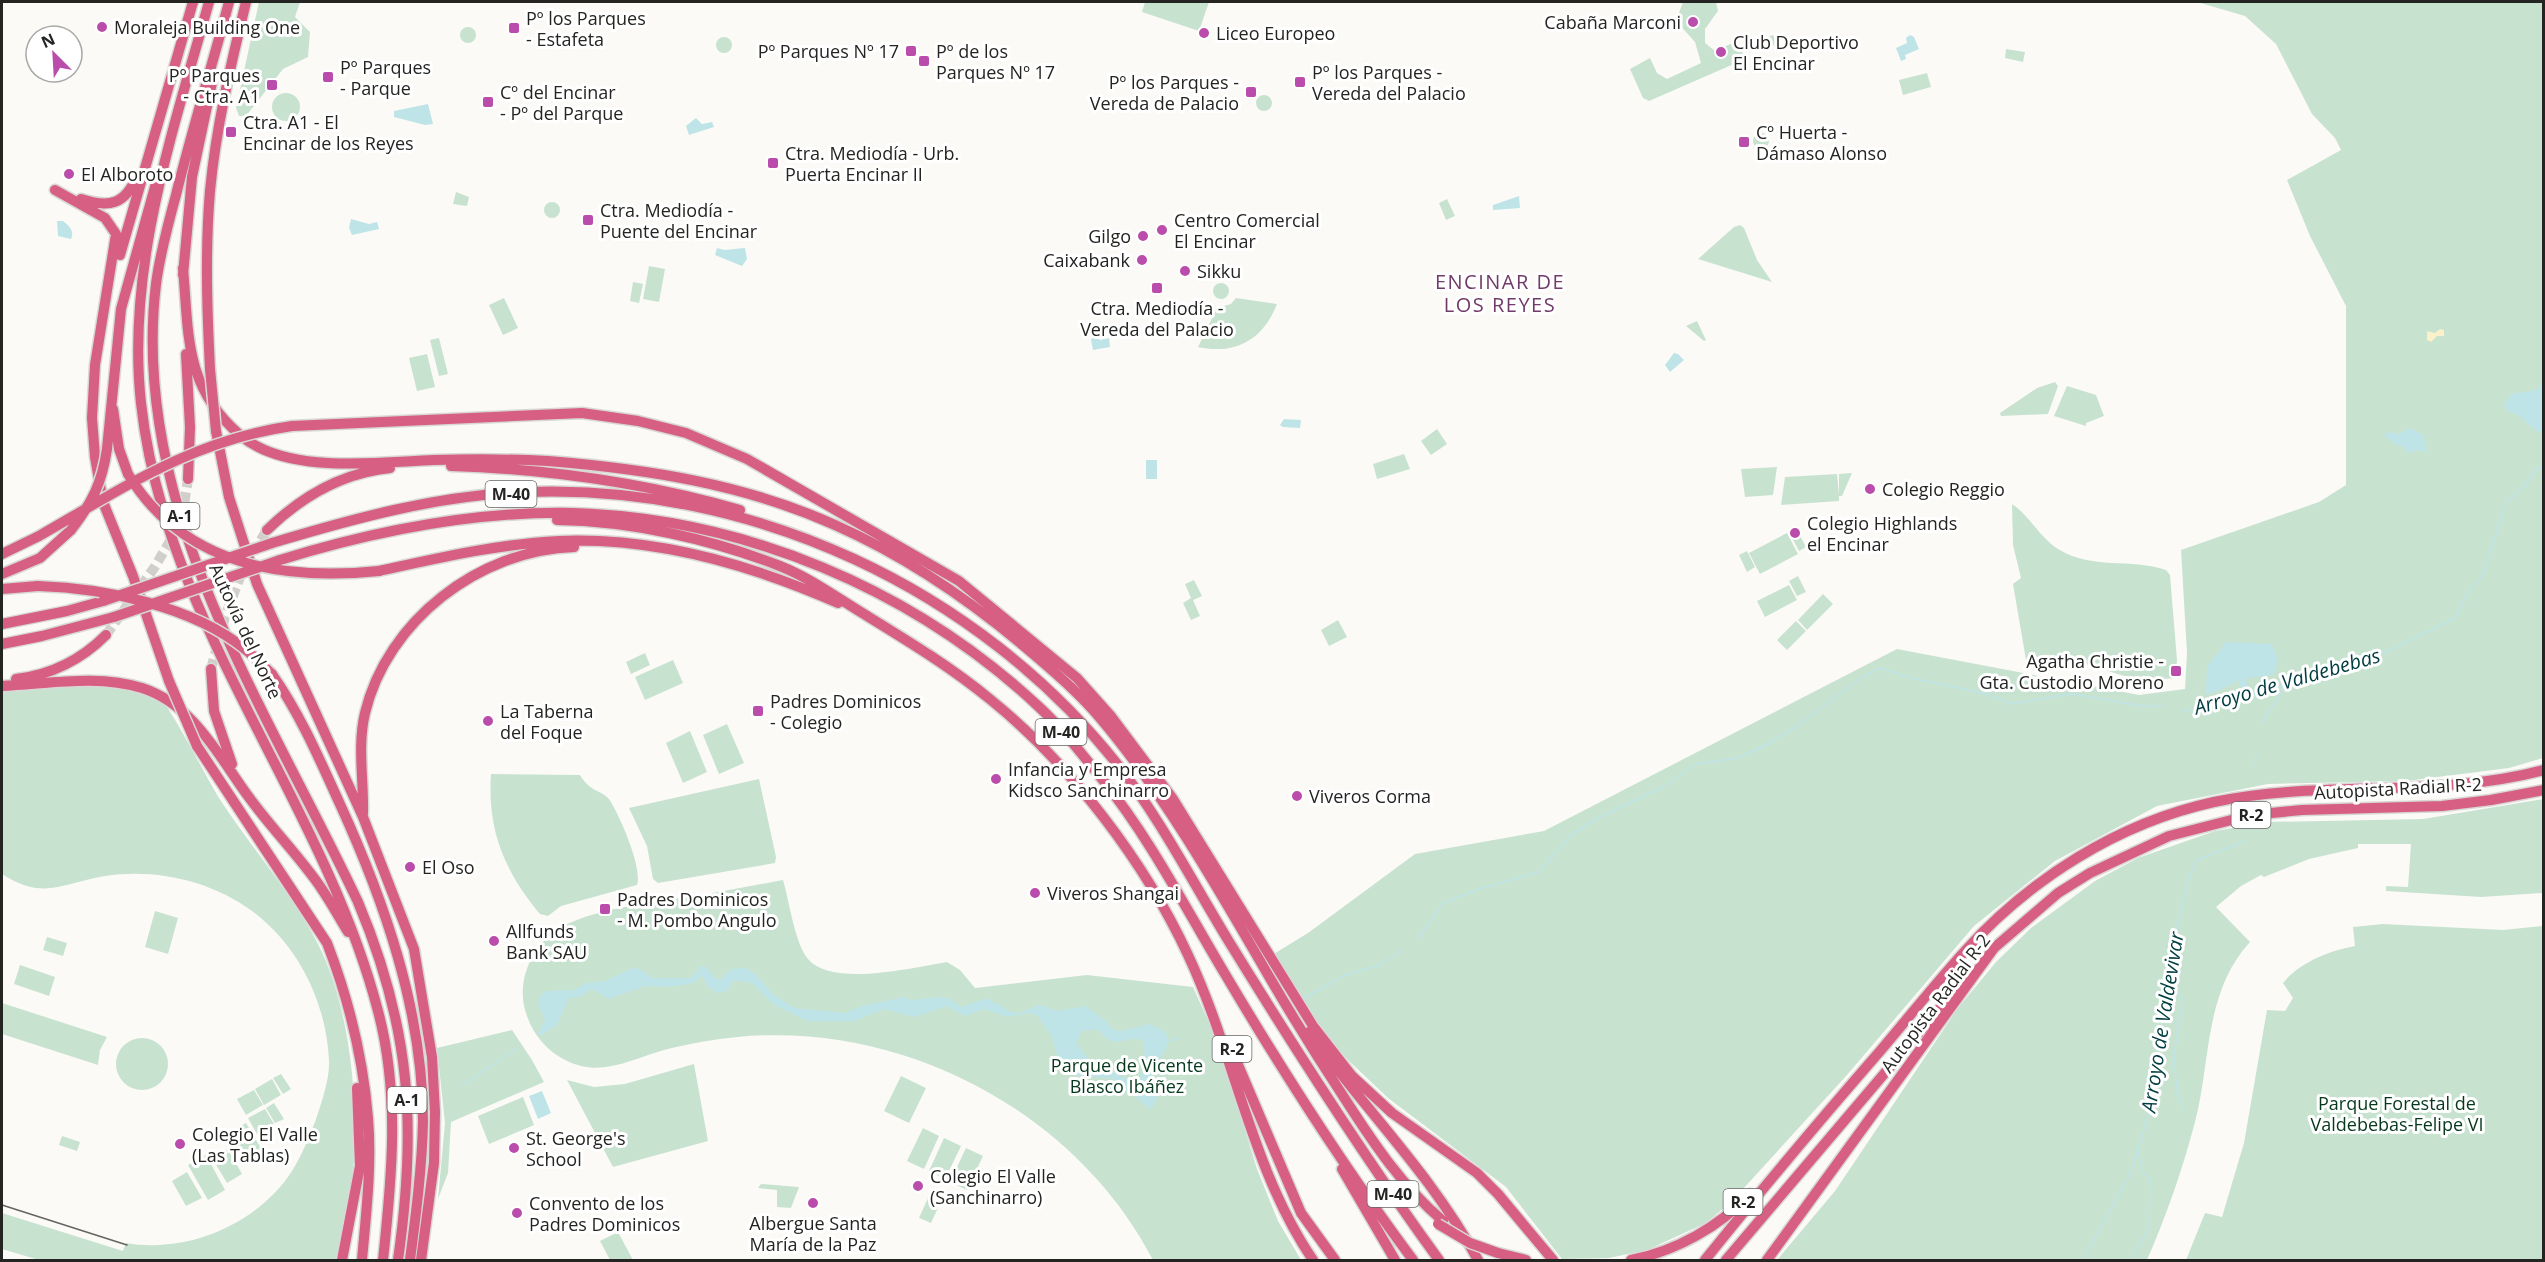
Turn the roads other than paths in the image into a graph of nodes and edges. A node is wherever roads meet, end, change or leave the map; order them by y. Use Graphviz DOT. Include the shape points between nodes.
graph roads {
  1 [pos="193,2"];
  2 [pos="209,2"];
  3 [pos="229,2"];
  4 [pos="246,2"];
  5 [pos="215,55"];
  6 [pos="153,139"];
  7 [pos="166,157"];
  8 [pos="221,159"];
  9 [pos="209,213"];
  10 [pos="183,268"];
  11 [pos="106,304"];
  12 [pos="111,388"];
  13 [pos="188,479"];
  14 [pos="486,518"];
  15 [pos="754,520"];
  16 [pos="267,530"];
  17 [pos="636,546"];
  18 [pos="2,554"];
  19 [pos="2,574"];
  20 [pos="2,589"];
  21 [pos="865,615"];
  22 [pos="2,624"];
  23 [pos="106,635"];
  24 [pos="2,644"];
  25 [pos="211,669"];
  26 [pos="2,681"];
  27 [pos="2,686"];
  28 [pos="2544,770"];
  29 [pos="2544,790"];
  30 [pos="250,799"];
  31 [pos="363,817"];
  32 [pos="1994,948"];
  33 [pos="360,952"];
  34 [pos="1189,957"];
  35 [pos="1267,973"];
  36 [pos="358,1044"];
  37 [pos="1830,1109"];
  38 [pos="1347,1126"];
  39 [pos="1322,1129"];
  40 [pos="392,1182"];
  41 [pos="366,1208"];
  42 [pos="1440,1222"];
  43 [pos="1771,1257"];
  44 [pos="421,1259"];
  45 [pos="342,1260"];
  46 [pos="356,1260"];
  47 [pos="362,1260"];
  48 [pos="377,1260"];
  49 [pos="383,1260"];
  50 [pos="398,1260"];
  51 [pos="410,1260"];
  52 [pos="1313,1260"];
  53 [pos="1335,1260"];
  54 [pos="1395,1260"];
  55 [pos="1413,1260"];
  56 [pos="1439,1260"];
  57 [pos="1478,1260"];
  58 [pos="1526,1260"];
  59 [pos="1552,1260"];
  60 [pos="1631,1260"];
  61 [pos="1704,1260"];
  62 [pos="1726,1260"];
  1 -- 6 [label="highway"];
  2 -- 7 [label="highway, Autovía del Norte / A-1"];
  3 -- 5 [label="highway, Autovía del Norte / A-1"];
  4 -- 9 [label="highway" via="228,78"];
  5 -- 10 [label="highway" via="212,92 192,177"];
  5 -- 50 [label="highway, Autovía del Norte / A-1" via="183,166 156,283 153,359 162,444 180,517 216,612 358,902 376,944 393,1002 405,1060 408,1115 408,1175"];
  6 -- 11 [label="highway"];
  6 -- 11 [label="highway" via="134,183 118,201 98,204 55,190 114,227 117,243"];
  7 -- 12 [label="highway" via="153,189 121,309"];
  7 -- 33 [label="highway, Autovía del Norte / A-1" via="142,284 138,331 141,405 162,510 215,646 329,873"];
  8 -- 9 [label="highway"];
  9 -- 31 [label="highway, bridge" via="206,290 210,369 216,431 229,497 256,584"];
  10 -- 13 [label="highway" via="190,427"];
  10 -- 35 [label="highway" via="191,356 198,382 242,438 279,455 352,463 541,461 692,478 837,525 950,588 1001,626 1101,718 1162,801"];
  11 -- 36 [label="highway, bridge" via="95,365 92,418 103,502 197,746 327,944"];
  12 -- 17 [label="highway, bridge" via="119,449 141,495 173,528 243,562 308,574 379,571 520,544 560,541"];
  12 -- 19 [label="highway, bridge" via="104,471 92,503 72,530 40,558"];
  14 -- 21 [label="highway" via="608,524 698,540 781,566"];
  14 -- 24 [label="highway, M-40, bridge" via="382,532 280,560 114,616"];
  14 -- 39 [label="highway, M-40" via="571,513 619,516 683,524 729,535 776,549 863,585 965,647 1039,707 1103,780 1156,858"];
  15 -- 16 [label="highway" via="747,513 685,495 600,480 527,471 404,466 338,480 287,511"];
  15 -- 22 [label="highway, M-40, bridge" via="622,496 527,492 446,500 358,517 104,600"];
  15 -- 38 [label="highway, M-40" via="841,551 936,603 980,632 1089,730 1146,803"];
  17 -- 21 [label="highway" via="674,551 787,580"];
  17 -- 31 [label="highway" via="567,548 526,555 488,568 459,584 410,625 385,662 365,714 360,755"];
  18 -- 59 [label="highway, bridge" via="175,459 252,432 292,426 582,413 686,433 747,459 959,582 1077,678 1173,799 1313,1026 1352,1076 1392,1113 1477,1173"];
  20 -- 51 [label="highway, bridge" via="38,586 99,590 168,610 219,632 272,674 306,730 360,848 392,938 408,998 423,1118"];
  21 -- 34 [label="highway" via="925,651 993,702 1065,771 1146,880"];
  23 -- 26 [label="highway" via="56,669"];
  25 -- 30 [label="highway" via="214,711 224,746"];
  27 -- 30 [label="highway" via="83,681 116,682 144,689 168,701 199,727"];
  28 -- 37 [label="highway, Autopista Radial R-2 / R-2" via="2439,787 2331,789 2240,797 2186,809 2108,841 2043,880 1994,923 1965,951"];
  29 -- 32 [label="highway, Autopista Radial R-2 / R-2" via="2442,806 2251,815 2169,836 2123,855 2058,893"];
  30 -- 33 [label="highway" via="316,880"];
  31 -- 44 [label="highway" via="414,949 432,1057 434,1163"];
  32 -- 43 [label="highway, Autopista Radial R-2 / R-2"];
  32 -- 62 [label="highway"];
  33 -- 40 [label="highway, Autovía del Norte / A-1" via="378,1012 387,1061"];
  34 -- 52 [label="highway" via="1221,1033 1268,1176"];
  34 -- 53 [label="highway, R-2" via="1208,987 1301,1213"];
  35 -- 42 [label="highway" via="1292,1019 1383,1158"];
  35 -- 57 [label="highway" via="1340,1074 1422,1171"];
  36 -- 41 [label="highway" via="368,1120"];
  36 -- 45 [label="highway" via="354,1058 360,1166"];
  37 -- 60 [label="highway, Autopista Radial R-2 / R-2" via="1823,1112 1733,1211 1680,1245"];
  37 -- 61 [label="highway, Autopista Radial R-2 / R-2"];
  38 -- 42 [label="highway" via="1406,1195"];
  38 -- 56 [label="highway, M-40"];
  39 -- 54 [label="highway" via="1326,1144"];
  39 -- 55 [label="highway, M-40"];
  40 -- 48 [label="highway" via="383,1211"];
  40 -- 49 [label="highway, Autovía del Norte / A-1"];
  41 -- 46 [label="highway"];
  41 -- 47 [label="highway"];
  42 -- 58 [label="highway, bridge" via="1470,1243"];
}
